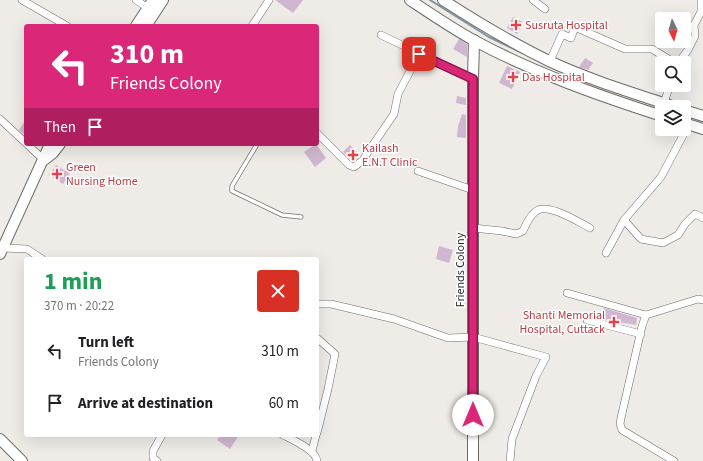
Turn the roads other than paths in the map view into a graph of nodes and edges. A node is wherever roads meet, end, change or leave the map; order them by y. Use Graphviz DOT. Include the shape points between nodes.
graph roads {
  1 [pos="22,0"];
  2 [pos="136,0"];
  3 [pos="163,0"];
  4 [pos="269,0"];
  5 [pos="410,0"];
  6 [pos="443,0"];
  7 [pos="533,0"];
  8 [pos="701,0"];
  9 [pos="150,4"];
  10 [pos="545,8"];
  11 [pos="64,24"];
  12 [pos="137,24"];
  13 [pos="147,24"];
  14 [pos="253,24"];
  15 [pos="381,35"];
  16 [pos="474,40"];
  17 [pos="419,54"];
  18 [pos="664,56"];
  19 [pos="683,56"];
  20 [pos="550,61"];
  21 [pos="473,79"];
  22 [pos="655,100"];
  23 [pos="691,112"];
  24 [pos="655,114"];
  25 [pos="703,116"];
  26 [pos="0,119"];
  27 [pos="691,125"];
  28 [pos="703,129"];
  29 [pos="319,135"];
  30 [pos="681,136"];
  31 [pos="24,141"];
  32 [pos="29,146"];
  33 [pos="48,146"];
  34 [pos="58,146"];
  35 [pos="256,146"];
  36 [pos="44,160"];
  37 [pos="418,170"];
  38 [pos="473,190"];
  39 [pos="301,217"];
  40 [pos="703,218"];
  41 [pos="624,220"];
  42 [pos="473,228"];
  43 [pos="590,228"];
  44 [pos="2,251"];
  45 [pos="606,254"];
  46 [pos="39,257"];
  47 [pos="567,293"];
  48 [pos="703,300"];
  49 [pos="319,304"];
  50 [pos="646,314"];
  51 [pos="587,320"];
  52 [pos="640,334"];
  53 [pos="473,337"];
  54 [pos="319,340"];
  55 [pos="319,426"];
  56 [pos="161,437"];
  57 [pos="287,437"];
  58 [pos="316,437"];
  59 [pos="0,439"];
  60 [pos="312,452"];
  61 [pos="22,461"];
  62 [pos="157,461"];
  63 [pos="317,461"];
  64 [pos="473,461"];
  65 [pos="510,461"];
  66 [pos="674,461"];
  1 -- 11 [label="street"];
  2 -- 9 [label="street"];
  3 -- 13 [label="street"];
  4 -- 14 [label="street"];
  5 -- 16 [label="street"];
  6 -- 20 [label="street"];
  7 -- 10 [label="street"];
  8 -- 19 [label="street" via="700,12 694,25 694,36"];
  9 -- 12 [label="street"];
  15 -- 17 [label="street"];
  16 -- 21 [label="street, Friends Colony"];
  16 -- 24 [label="street" via="536,70 598,95"];
  17 -- 21 [label="street"];
  17 -- 29 [label="street" via="398,94 394,114 363,160 354,167 349,166"];
  18 -- 20 [label="street" via="652,49 625,50 575,26 571,38 562,34"];
  20 -- 22 [label="street" via="619,89"];
  21 -- 38 [label="street, Friends Colony"];
  23 -- 25 [label="street"];
  26 -- 31 [label="street"];
  27 -- 28 [label="street"];
  30 -- 41 [label="street" via="660,177"];
  32 -- 36 [label="street"];
  33 -- 36 [label="street"];
  34 -- 36 [label="street"];
  35 -- 39 [label="lane" via="232,186 232,191 282,215"];
  36 -- 44 [label="street"];
  37 -- 38 [label="street"];
  38 -- 42 [label="street, Friends Colony"];
  40 -- 41 [label="street" via="695,214 678,236 663,243 641,238"];
  41 -- 45 [label="street"];
  42 -- 43 [label="street" via="516,234 523,231 534,212 550,208"];
  42 -- 53 [label="street, Friends Colony"];
  44 -- 46 [label="street" via="27,249"];
  47 -- 50 [label="street"];
  48 -- 50 [label="street" via="698,299"];
  49 -- 53 [label="street" via="331,304 394,319 448,338"];
  50 -- 52 [label="street"];
  51 -- 52 [label="street"];
  52 -- 66 [label="street" via="620,427"];
  53 -- 64 [label="street, Friends Colony"];
  53 -- 65 [label="street" via="546,357 512,439"];
  54 -- 55 [label="street" via="334,354"];
  56 -- 62 [label="street" via="153,451"];
  57 -- 60 [label="street"];
  58 -- 60 [label="street"];
  59 -- 61 [label="street"];
  60 -- 63 [label="street"];
}
